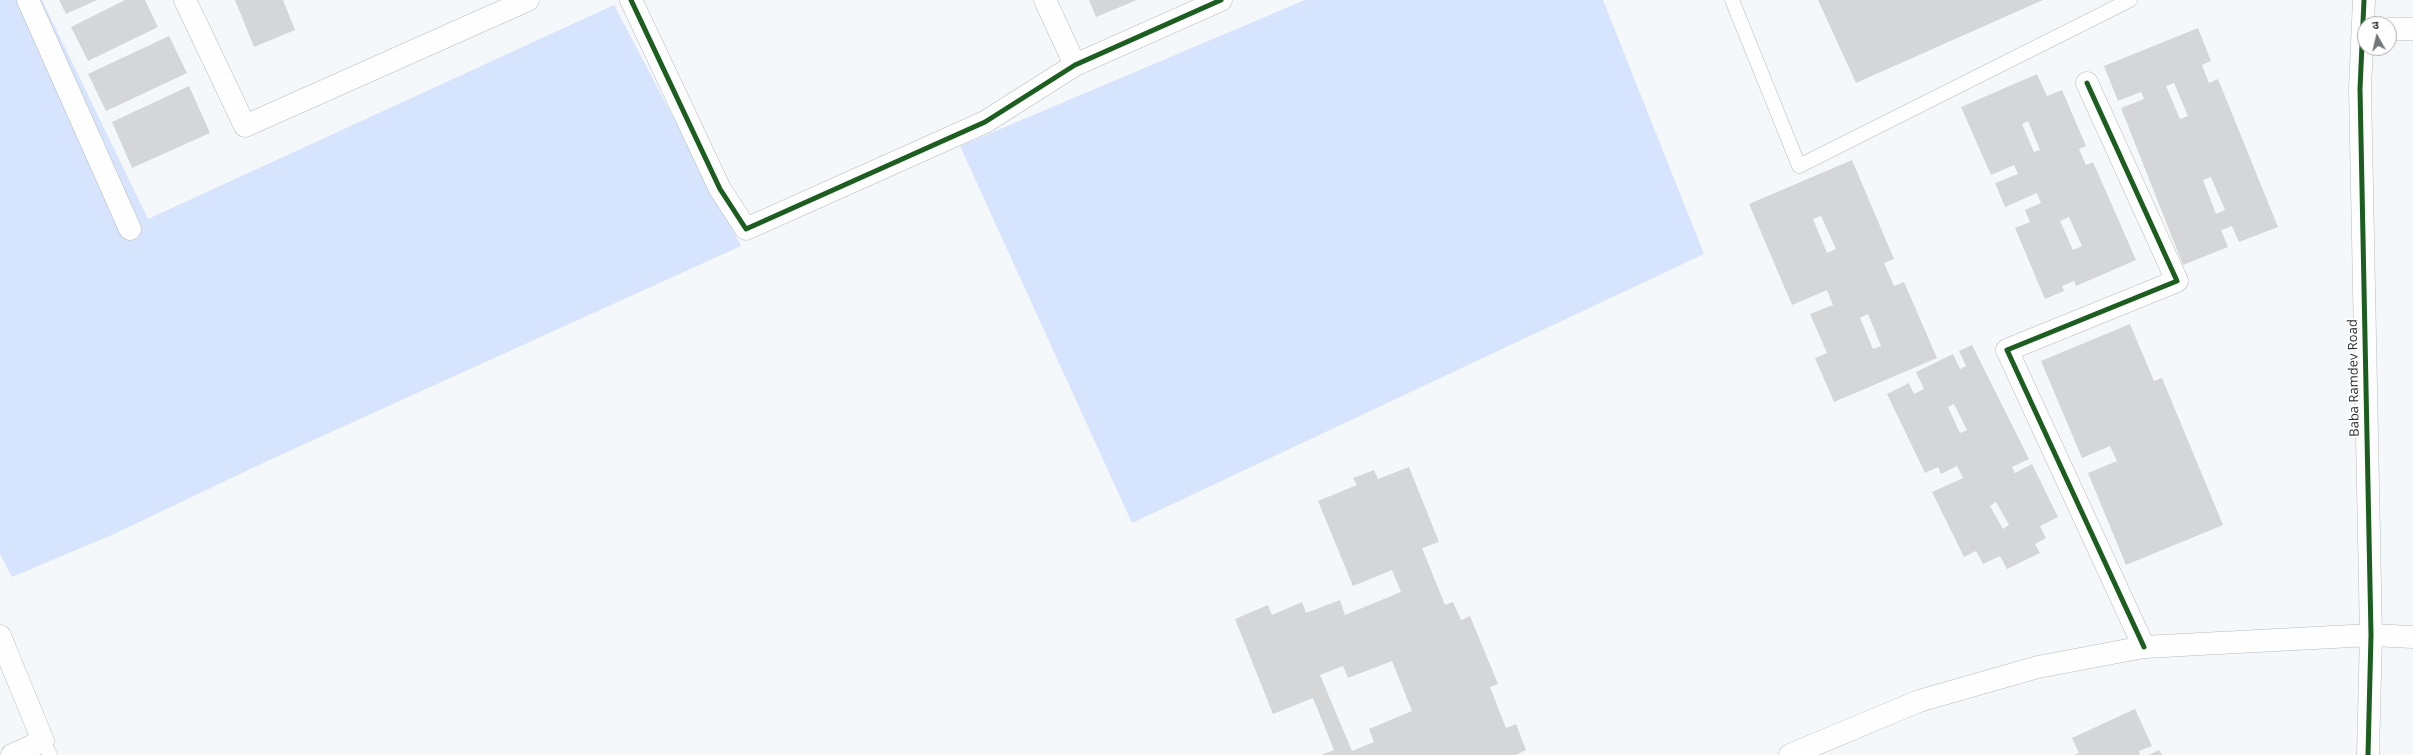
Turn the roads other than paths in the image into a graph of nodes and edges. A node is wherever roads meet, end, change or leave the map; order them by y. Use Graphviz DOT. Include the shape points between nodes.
graph roads {
  1 [pos="28,0"];
  2 [pos="186,0"];
  3 [pos="528,0"];
  4 [pos="630,0"];
  5 [pos="1046,0"];
  6 [pos="1221,0"];
  7 [pos="1732,0"];
  8 [pos="2130,0"];
  9 [pos="2364,0"];
  10 [pos="2364,16"];
  11 [pos="2397,29"];
  12 [pos="2413,29"];
  13 [pos="2362,56"];
  14 [pos="1075,65"];
  15 [pos="2087,83"];
  16 [pos="130,229"];
  17 [pos="2371,634"];
  18 [pos="0,636"];
  19 [pos="2413,637"];
  20 [pos="2144,647"];
  21 [pos="46,748"];
  22 [pos="1814,750"];
  23 [pos="12,755"];
  24 [pos="1790,755"];
  25 [pos="2368,755"];
  1 -- 16 [label="street"];
  2 -- 3 [label="street" via="245,126"];
  4 -- 14 [label="street" via="720,189 746,229 985,122"];
  5 -- 14 [label="street"];
  6 -- 14 [label="street"];
  7 -- 8 [label="lane" via="1799,166"];
  9 -- 10 [label="street, Baba Ramdev Road"];
  11 -- 12 [label="street"];
  13 -- 17 [label="street, Baba Ramdev Road" via="2360,89"];
  15 -- 20 [label="street" via="2177,280 2007,350"];
  17 -- 19 [label="street"];
  17 -- 20 [label="street"];
  17 -- 25 [label="street, Baba Ramdev Road"];
  18 -- 21 [label="street"];
  20 -- 22 [label="street" via="2038,667 1919,701"];
  21 -- 23 [label="street"];
  22 -- 24 [label="street"];
}
